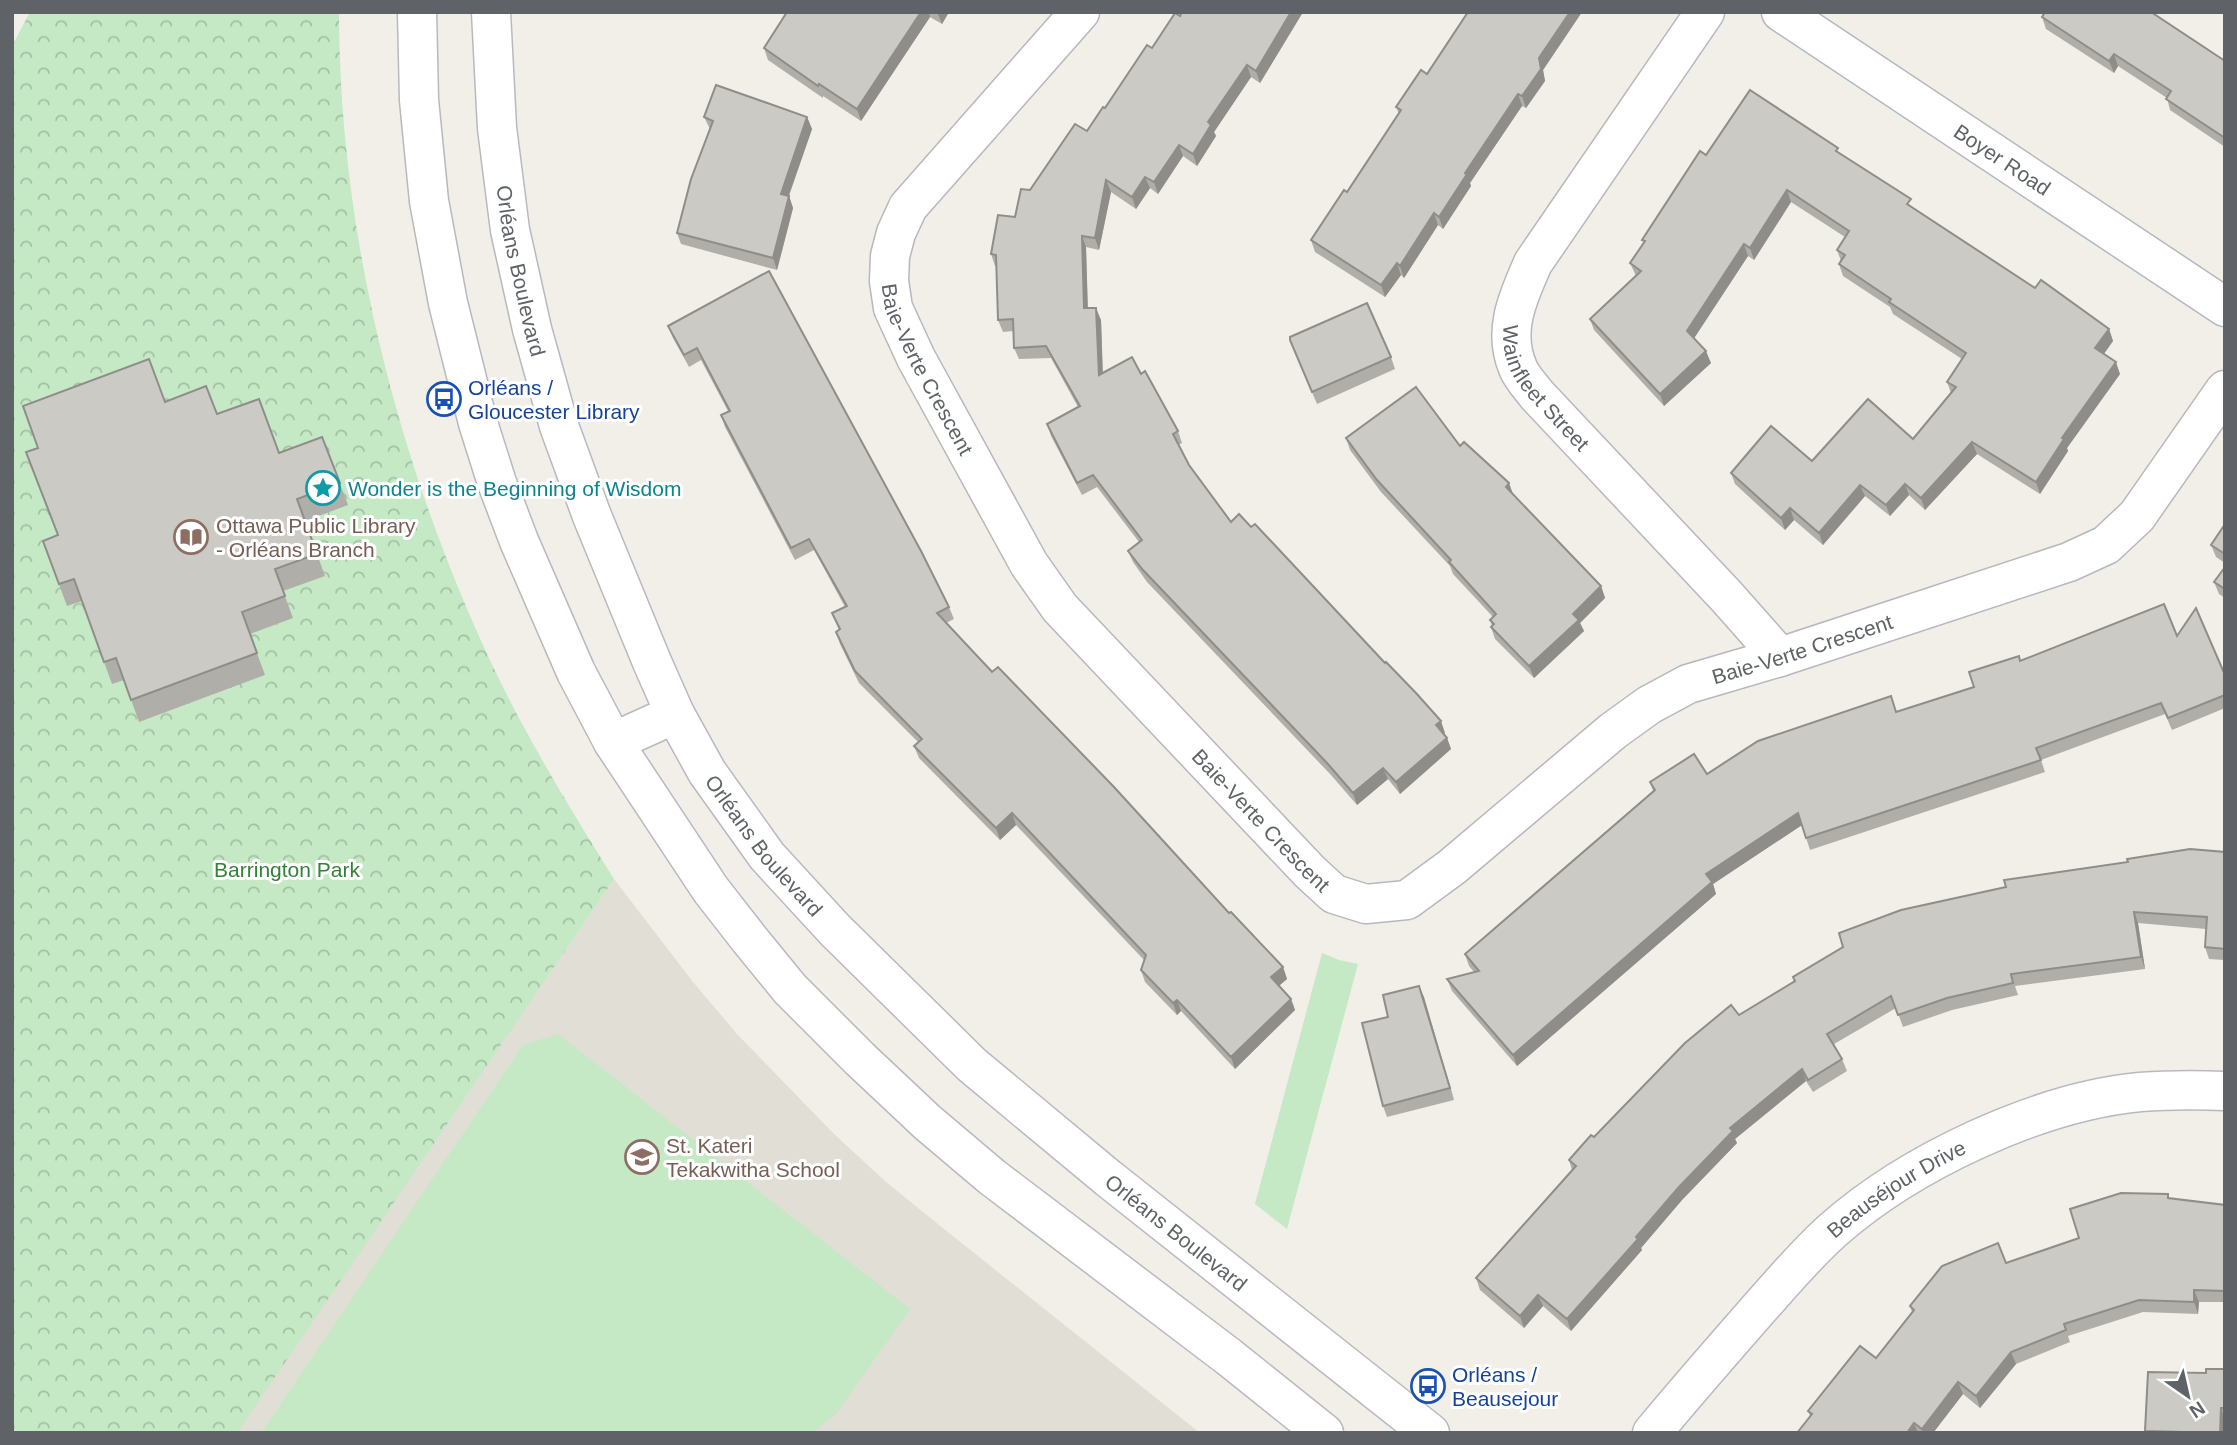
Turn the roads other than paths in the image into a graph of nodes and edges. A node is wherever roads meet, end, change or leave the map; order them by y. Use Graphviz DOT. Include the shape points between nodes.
graph roads {
  1 [pos="417,12"];
  2 [pos="491,12"];
  3 [pos="1080,12"];
  4 [pos="1705,12"];
  5 [pos="1781,12"];
  6 [pos="2225,307"];
  7 [pos="2225,390"];
  8 [pos="1780,657"];
  9 [pos="675,714"];
  10 [pos="613,742"];
  11 [pos="2225,1091"];
  12 [pos="1324,1433"];
  13 [pos="1430,1433"];
  14 [pos="1652,1433"];
  1 -- 10 [label="street" via="419,100 429,201 478,423 519,541 576,672"];
  2 -- 9 [label="street, Orléans Boulevard" via="510,230 532,329 564,439 597,529"];
  3 -- 8 [label="street, Baie-Verte Crescent" via="908,207 890,256 893,308 1029,564 1060,608 1310,872 1335,894 1366,904 1407,900 1649,705 1688,684"];
  4 -- 8 [label="street, Wainfleet Street" via="1533,263 1516,301 1511,336 1518,369 1537,396"];
  5 -- 6 [label="street, Boyer Road"];
  7 -- 8 [label="street, Baie-Verte Crescent" via="2137,516 2106,545 2069,562"];
  9 -- 10 [label="street"];
  9 -- 13 [label="street, Orléans Boulevard" via="707,772 767,856 972,1065"];
  10 -- 12 [label="street" via="750,940 790,989 860,1059 992,1177"];
  11 -- 14 [label="street, Beauséjour Drive" via="2138,1093 2089,1101 2040,1114 1951,1151 1872,1199 1832,1230"];
}
